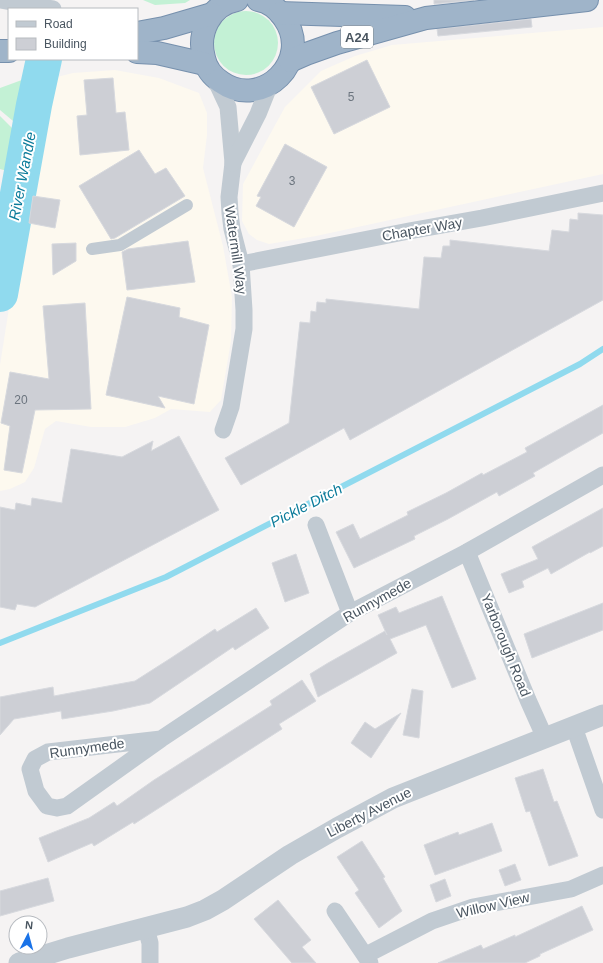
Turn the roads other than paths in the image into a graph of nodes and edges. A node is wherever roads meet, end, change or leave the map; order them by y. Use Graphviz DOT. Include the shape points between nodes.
graph roads {
  1 [pos="0,0"];
  2 [pos="237,0"];
  3 [pos="258,0"];
  4 [pos="587,0"];
  5 [pos="46,8"];
  6 [pos="280,12"];
  7 [pos="212,14"];
  8 [pos="431,17"];
  9 [pos="138,33"];
  10 [pos="138,52"];
  11 [pos="290,62"];
  12 [pos="210,71"];
  13 [pos="270,84"];
  14 [pos="233,163"];
  15 [pos="603,193"];
  16 [pos="187,205"];
  17 [pos="92,249"];
  18 [pos="241,264"];
  19 [pos="222,430"];
  20 [pos="603,475"];
  21 [pos="316,525"];
  22 [pos="467,552"];
  23 [pos="350,613"];
  24 [pos="603,716"];
  25 [pos="574,727"];
  26 [pos="545,738"];
  27 [pos="161,739"];
  28 [pos="603,810"];
  29 [pos="603,875"];
  30 [pos="335,911"];
  31 [pos="146,928"];
  32 [pos="368,959"];
  33 [pos="18,963"];
  34 [pos="150,963"];
  1 -- 5 [label="street"];
  2 -- 7 [label="highway" via="221,6"];
  3 -- 6 [label="highway, A24" via="272,5"];
  4 -- 8 [label="highway, A24"];
  6 -- 8 [label="highway, A24"];
  6 -- 11 [label="highway, A24" via="288,23 292,36"];
  7 -- 9 [label="highway"];
  7 -- 12 [label="highway" via="205,25 201,50"];
  8 -- 11 [label="highway, A24" via="337,43"];
  10 -- 12 [label="highway, A24" via="157,54"];
  11 -- 13 [label="highway, A24" via="282,75"];
  12 -- 13 [label="highway, A24" via="226,86 241,90 256,90"];
  12 -- 14 [label="street" via="228,107"];
  13 -- 14 [label="street"];
  14 -- 18 [label="street, Watermill Way" via="229,196 230,213"];
  15 -- 18 [label="street, Chapter Way"];
  16 -- 17 [label="street" via="120,245"];
  18 -- 19 [label="street, Watermill Way" via="244,329 231,407"];
  20 -- 22 [label="street, Runnymede"];
  21 -- 23 [label="street"];
  22 -- 23 [label="street, Runnymede"];
  22 -- 26 [label="street, Yarborough Road"];
  23 -- 27 [label="street, Runnymede"];
  24 -- 25 [label="street, Liberty Avenue"];
  25 -- 26 [label="street, Liberty Avenue"];
  25 -- 28 [label="street"];
  26 -- 31 [label="street, Liberty Avenue" via="393,798 290,855 205,910"];
  27 -- 27 [label="street, Runnymede" via="67,806 47,806 36,791 30,769 35,759 48,752"];
  29 -- 32 [label="street, Willow View" via="571,889 473,907 432,921"];
  30 -- 32 [label="street"];
  31 -- 33 [label="street, Liberty Avenue"];
  31 -- 34 [label="street" via="150,943"];
}
